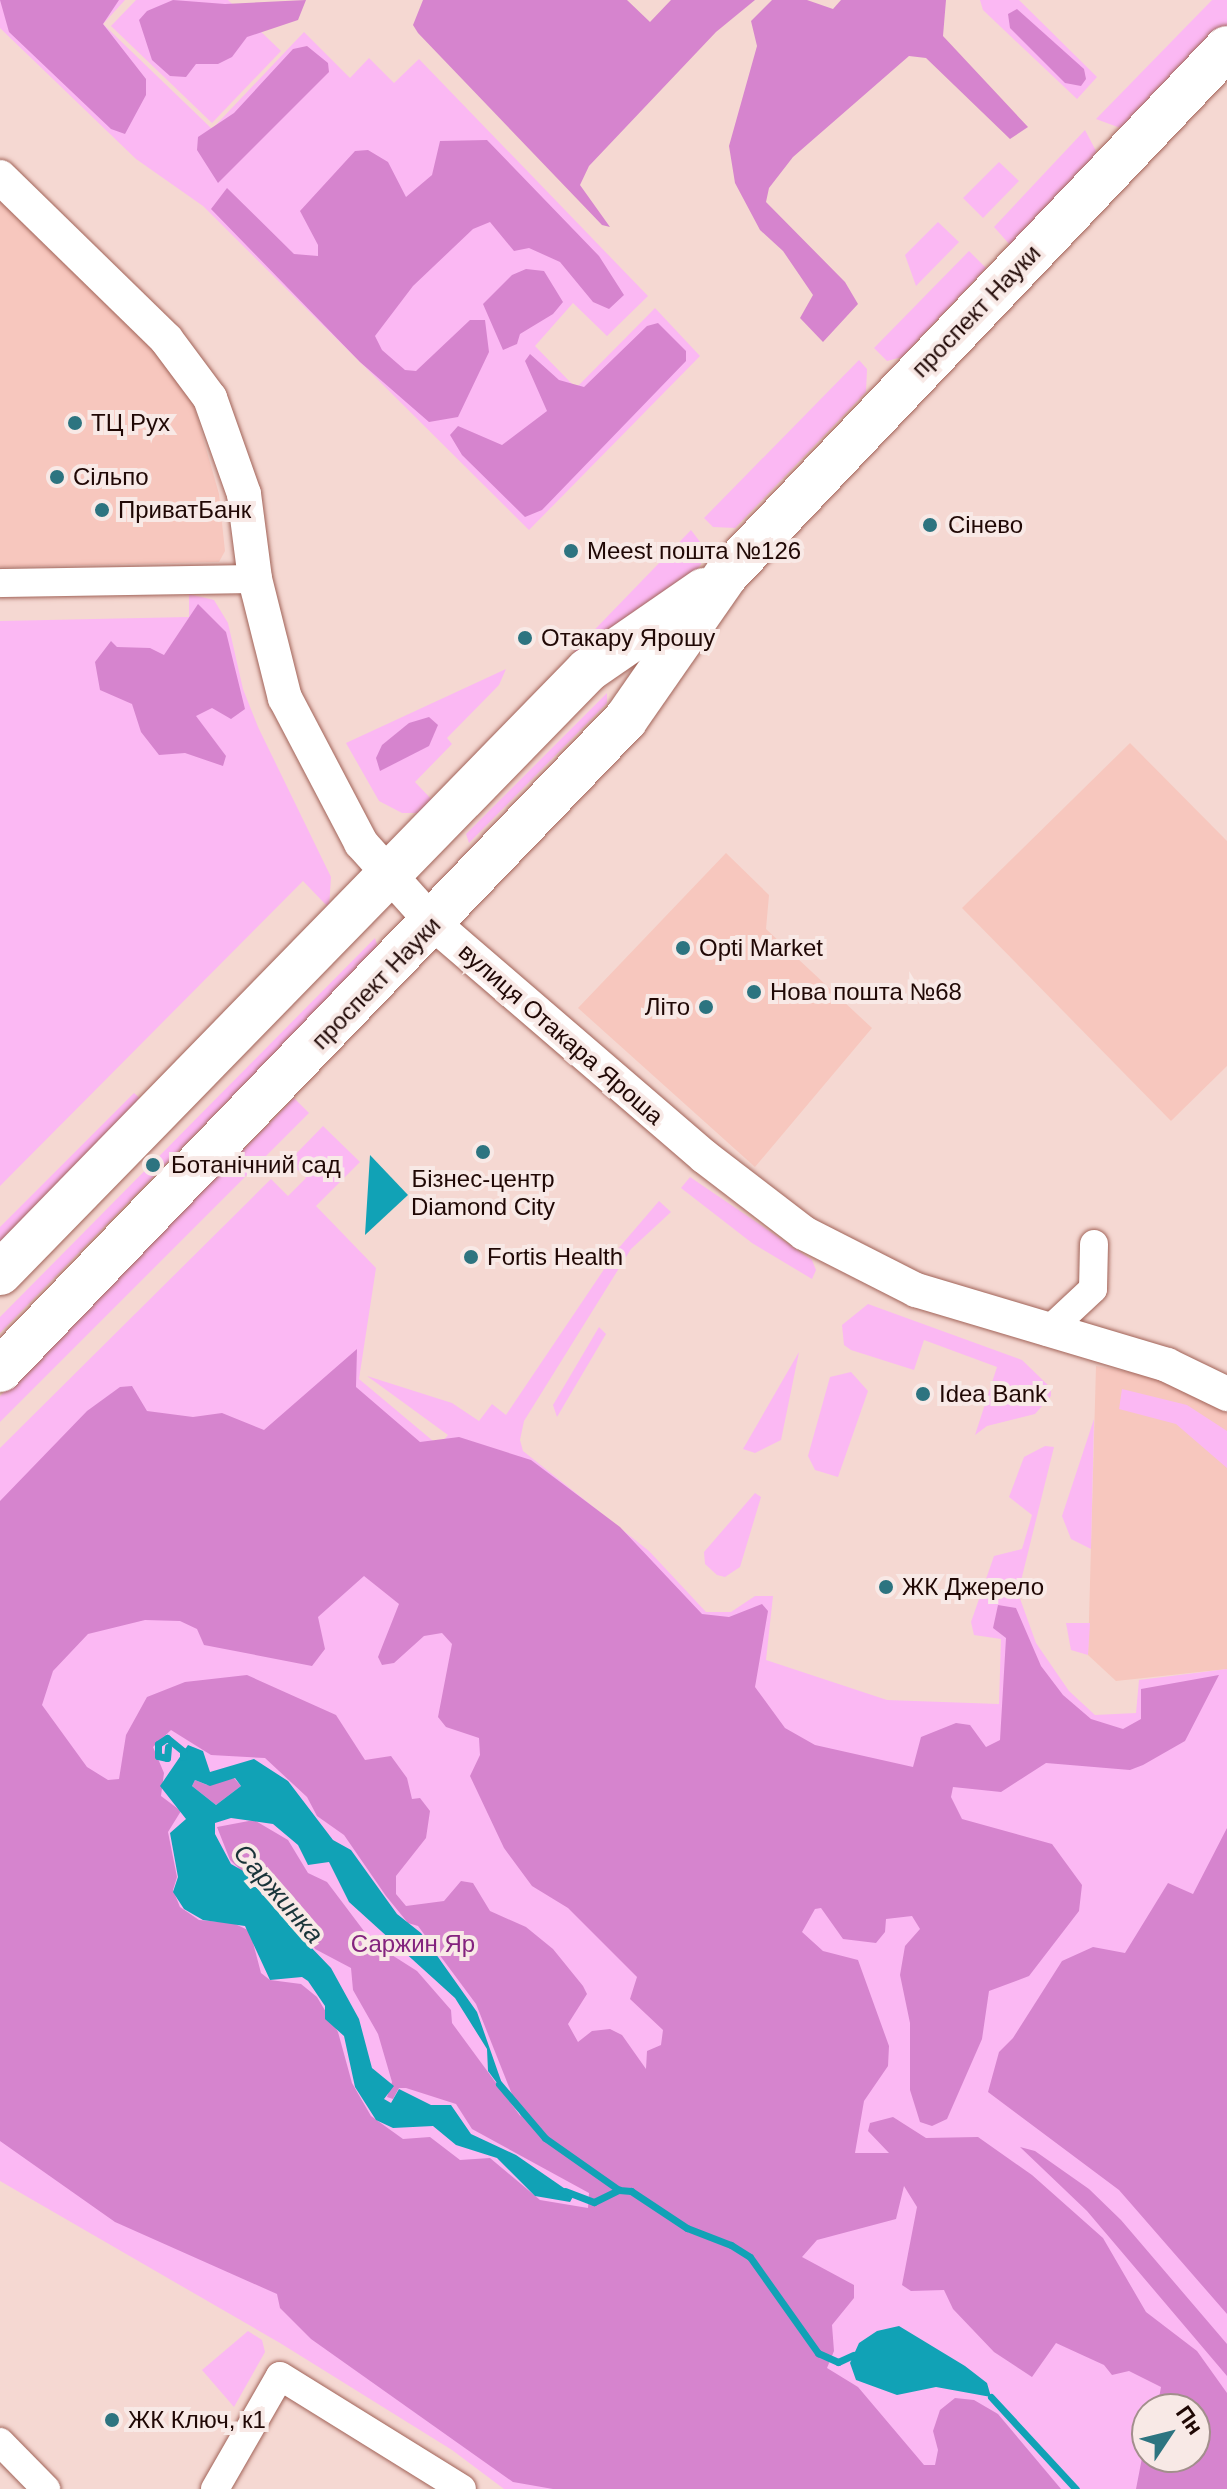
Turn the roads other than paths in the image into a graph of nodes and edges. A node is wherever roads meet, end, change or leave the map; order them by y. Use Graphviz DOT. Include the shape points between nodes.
graph roads {
  1 [pos="1227,48"];
  2 [pos="0,177"];
  3 [pos="726,575"];
  4 [pos="255,579"];
  5 [pos="0,583"];
  6 [pos="388,877"];
  7 [pos="434,924"];
  8 [pos="1094,1244"];
  9 [pos="0,1273"];
  10 [pos="1047,1332"];
  11 [pos="0,1370"];
  12 [pos="1227,1394"];
  13 [pos="0,2442"];
  14 [pos="46,2489"];
  15 [pos="215,2489"];
  16 [pos="462,2489"];
  1 -- 3 [label="main road, проспект Науки"];
  2 -- 4 [label="street, вулиця Отакара Яроша" via="166,339 210,398 244,494"];
  3 -- 6 [label="main road, проспект Науки" via="588,670"];
  3 -- 7 [label="main road, проспект Науки" via="626,719"];
  4 -- 5 [label="street"];
  4 -- 6 [label="street, вулиця Отакара Яроша" via="285,698 341,810"];
  6 -- 7 [label="street, вулиця Отакара Яроша"];
  6 -- 9 [label="main road, проспект Науки"];
  7 -- 10 [label="street, вулиця Отакара Яроша" via="705,1157 804,1233 916,1290"];
  7 -- 11 [label="main road, проспект Науки"];
  8 -- 10 [label="street" via="1093,1289"];
  10 -- 12 [label="street, вулиця Отакара Яроша" via="1167,1365"];
  13 -- 14 [label="street"];
  15 -- 16 [label="street" via="280,2376"];
}
